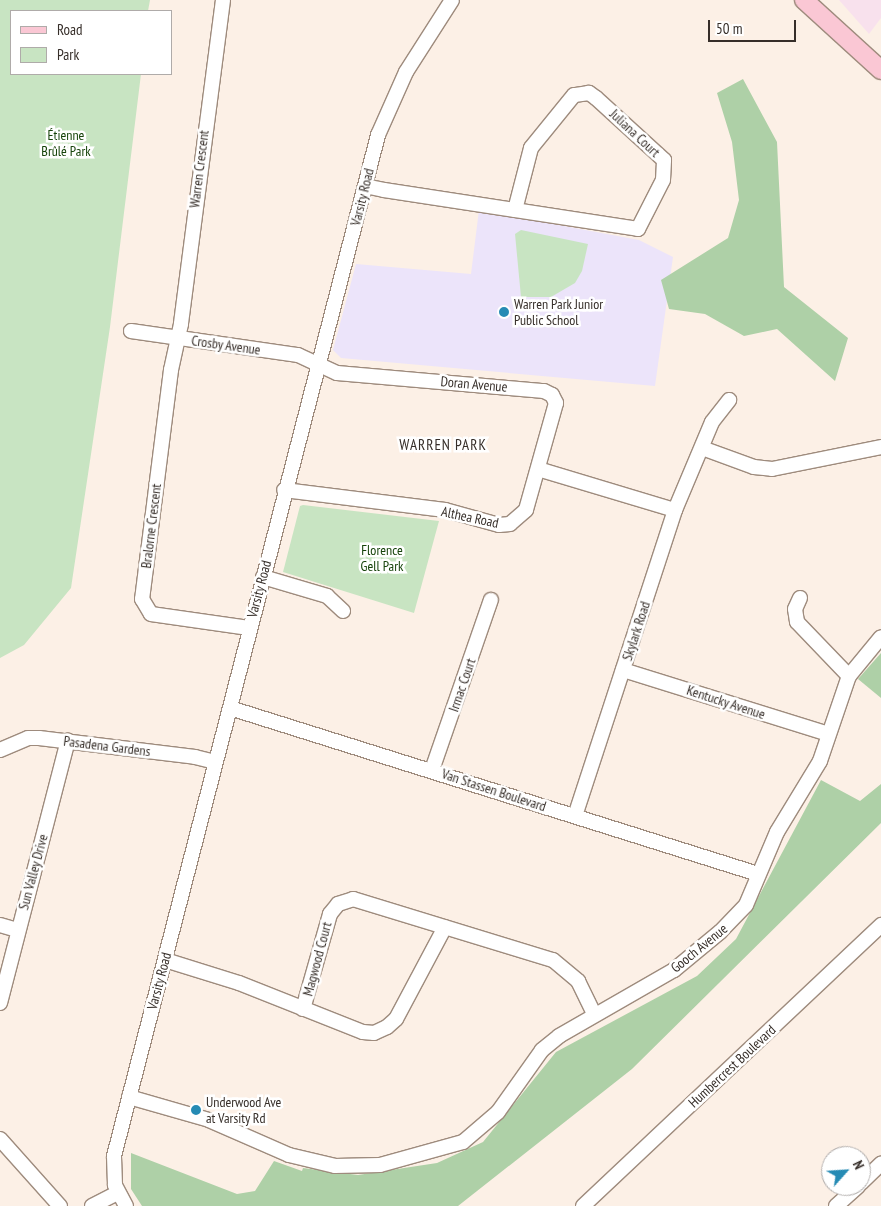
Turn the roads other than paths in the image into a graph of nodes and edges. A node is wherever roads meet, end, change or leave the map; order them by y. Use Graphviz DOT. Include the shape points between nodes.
graph roads {
  1 [pos="223,0"];
  2 [pos="452,0"];
  3 [pos="804,0"];
  4 [pos="879,68"];
  5 [pos="365,186"];
  6 [pos="515,210"];
  7 [pos="131,331"];
  8 [pos="178,338"];
  9 [pos="319,364"];
  10 [pos="729,400"];
  11 [pos="881,447"];
  12 [pos="702,448"];
  13 [pos="538,469"];
  14 [pos="284,490"];
  15 [pos="675,510"];
  16 [pos="263,577"];
  17 [pos="800,598"];
  18 [pos="491,600"];
  19 [pos="343,611"];
  20 [pos="249,628"];
  21 [pos="881,637"];
  22 [pos="623,670"];
  23 [pos="849,676"];
  24 [pos="230,708"];
  25 [pos="828,734"];
  26 [pos="68,741"];
  27 [pos="0,750"];
  28 [pos="216,762"];
  29 [pos="432,770"];
  30 [pos="575,816"];
  31 [pos="758,874"];
  32 [pos="0,925"];
  33 [pos="881,926"];
  34 [pos="445,927"];
  35 [pos="17,930"];
  36 [pos="165,960"];
  37 [pos="0,1003"];
  38 [pos="303,1009"];
  39 [pos="594,1014"];
  40 [pos="129,1097"];
  41 [pos="0,1139"];
  42 [pos="881,1164"];
  43 [pos="871,1174"];
  44 [pos="118,1193"];
  45 [pos="847,1196"];
  46 [pos="60,1206"];
  47 [pos="92,1206"];
  48 [pos="126,1206"];
  49 [pos="583,1206"];
  50 [pos="836,1206"];
  1 -- 8 [label="street, Warren Crescent"];
  2 -- 5 [label="street, Varsity Road" via="406,72 384,116"];
  3 -- 4 [label="main road"];
  5 -- 6 [label="street, Juliana Court"];
  5 -- 9 [label="street, Varsity Road"];
  6 -- 6 [label="street, Juliana Court" via="531,148 574,95 589,93 596,98 664,160 663,180 638,229"];
  7 -- 8 [label="street, Crosby Avenue"];
  8 -- 9 [label="street, Crosby Avenue" via="298,356"];
  8 -- 20 [label="street, Bralorne Crescent" via="169,380 144,607 151,614"];
  9 -- 13 [label="street, Doran Avenue" via="337,373 547,392 554,397 557,409"];
  9 -- 14 [label="street, Varsity Road"];
  10 -- 12 [label="street, Skylark Road" via="719,409"];
  11 -- 12 [label="street" via="772,469 754,467"];
  12 -- 15 [label="street, Skylark Road"];
  13 -- 14 [label="street, Althea Road" via="525,513 507,525 445,510"];
  13 -- 15 [label="street"];
  14 -- 16 [label="street, Varsity Road"];
  15 -- 22 [label="street, Skylark Road"];
  16 -- 19 [label="street" via="327,596"];
  16 -- 20 [label="street, Varsity Road"];
  17 -- 23 [label="street" via="795,612 797,622"];
  18 -- 29 [label="street, Irmac Court"];
  20 -- 24 [label="street, Varsity Road"];
  21 -- 23 [label="street, Gooch Avenue"];
  22 -- 25 [label="street, Kentucky Avenue"];
  22 -- 30 [label="street, Skylark Road"];
  23 -- 25 [label="street, Gooch Avenue"];
  24 -- 28 [label="street, Varsity Road"];
  24 -- 29 [label="street, Van Stassen Boulevard"];
  25 -- 31 [label="street, Gooch Avenue" via="820,761 776,832"];
  26 -- 27 [label="street, Pasadena Gardens" via="28,738"];
  26 -- 28 [label="street, Pasadena Gardens"];
  26 -- 35 [label="street, Sun Valley Drive"];
  28 -- 36 [label="street, Varsity Road"];
  29 -- 30 [label="street, Van Stassen Boulevard"];
  30 -- 31 [label="street, Van Stassen Boulevard"];
  31 -- 39 [label="street, Gooch Avenue" via="746,905 720,932 674,970"];
  32 -- 35 [label="street"];
  33 -- 49 [label="street, Humbercrest Boulevard"];
  34 -- 38 [label="street, Magwood Court" via="396,1019 384,1029 363,1032"];
  34 -- 38 [label="street, Magwood Court" via="356,900 340,902 330,914"];
  34 -- 39 [label="street, Magwood Court" via="562,965 578,981"];
  35 -- 37 [label="street, Sun Valley Drive"];
  36 -- 38 [label="street, Magwood Court" via="239,983"];
  36 -- 40 [label="street, Varsity Road"];
  39 -- 40 [label="street, Gooch Avenue" via="542,1050 498,1112 463,1142 380,1165 335,1166 290,1155 209,1120"];
  40 -- 44 [label="street, Varsity Road" via="114,1156 113,1175"];
  41 -- 46 [label="street"];
  42 -- 43 [label="street"];
  44 -- 47 [label="street"];
  44 -- 48 [label="street"];
  45 -- 50 [label="street"];
}
